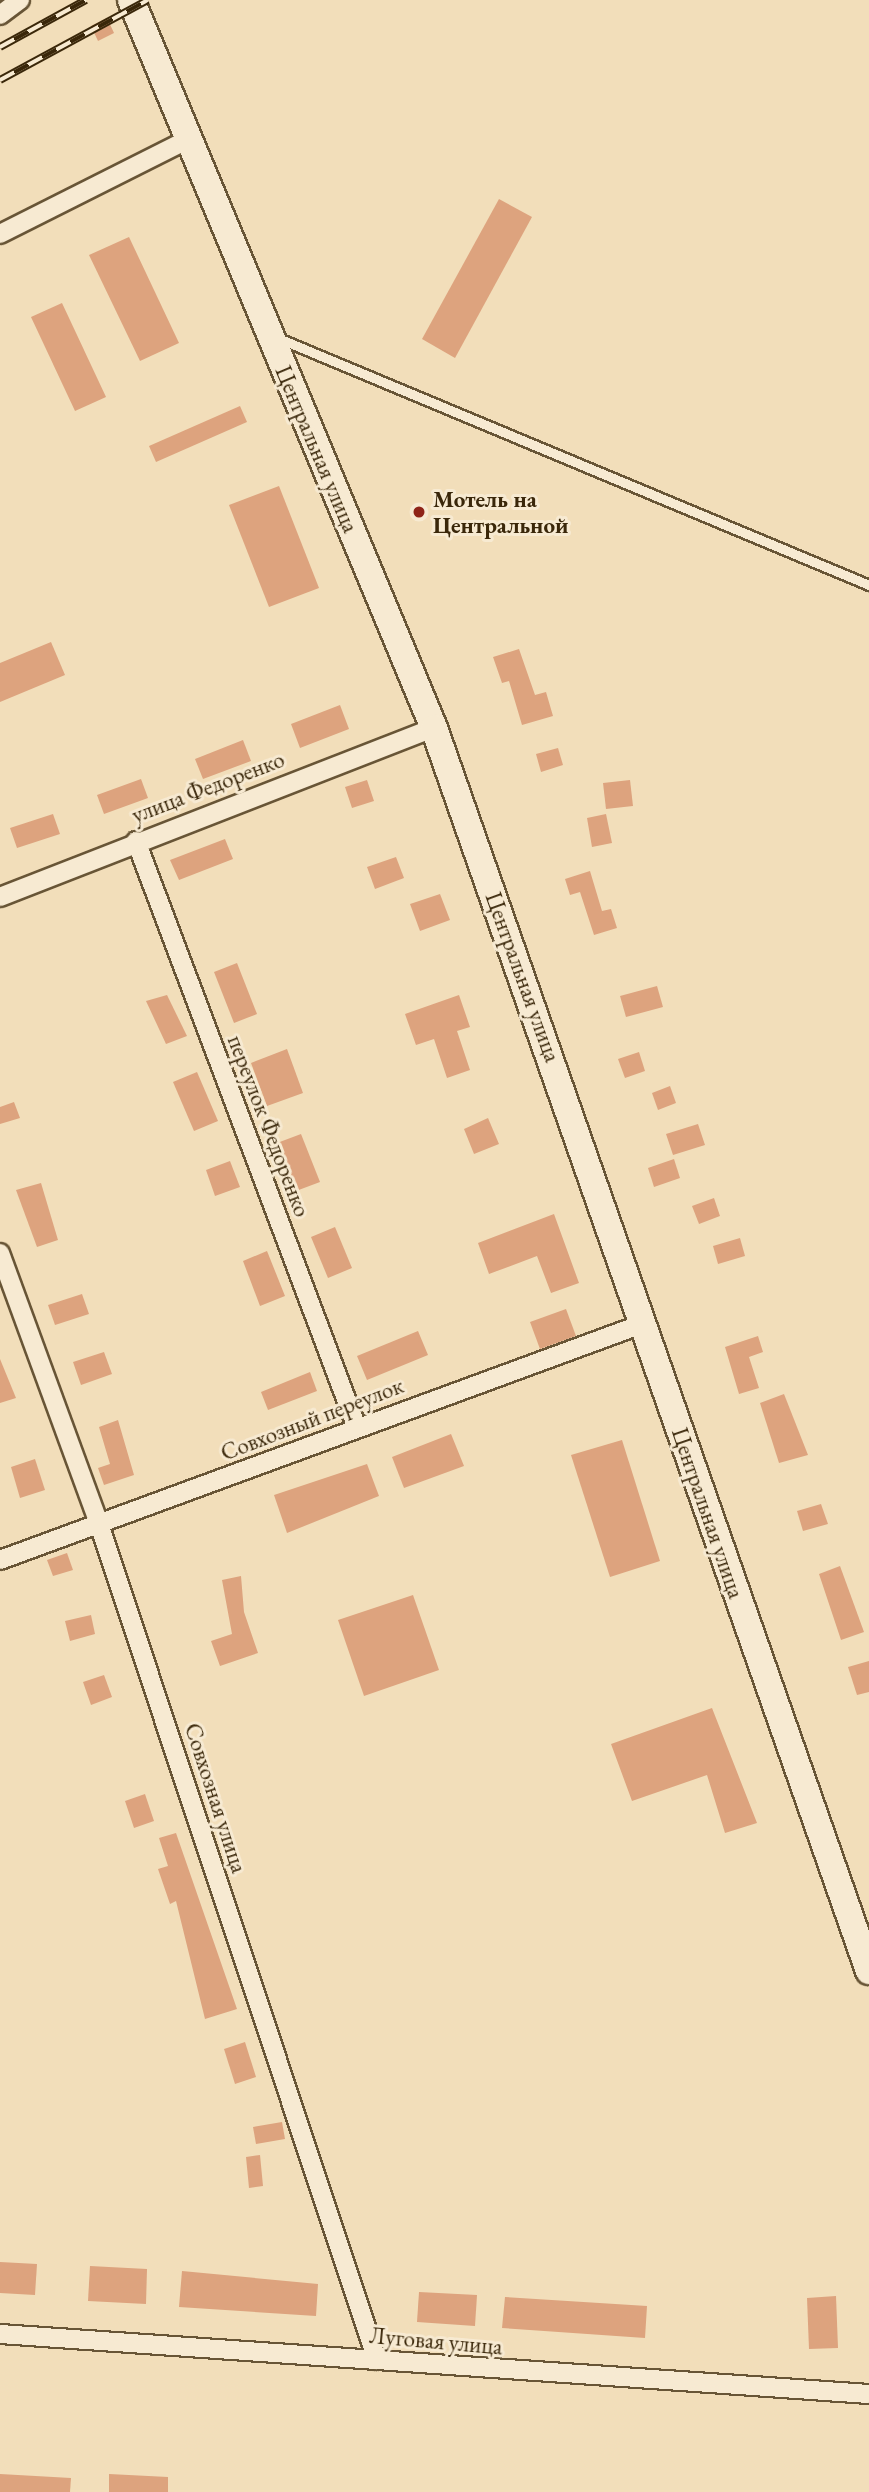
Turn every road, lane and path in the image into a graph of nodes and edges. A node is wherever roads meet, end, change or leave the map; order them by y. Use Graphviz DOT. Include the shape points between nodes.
graph roads {
  1 [pos="20,0"];
  2 [pos="131,0"];
  3 [pos="0,15"];
  4 [pos="191,138"];
  5 [pos="0,234"];
  6 [pos="270,335"];
  7 [pos="869,585"];
  8 [pos="434,728"];
  9 [pos="135,841"];
  10 [pos="0,897"];
  11 [pos="0,1253"];
  12 [pos="642,1324"];
  13 [pos="356,1428"];
  14 [pos="100,1527"];
  15 [pos="0,1560"];
  16 [pos="869,1971"];
  17 [pos="0,2333"];
  18 [pos="377,2360"];
  19 [pos="869,2394"];
  1 -- 3 [label="street"];
  2 -- 4 [label="street, Центральная улица"];
  4 -- 5 [label="street"];
  4 -- 6 [label="street, Центральная улица"];
  6 -- 7 [label="lane"];
  6 -- 8 [label="street, Центральная улица"];
  8 -- 9 [label="street, улица Федоренко"];
  8 -- 12 [label="street, Центральная улица"];
  9 -- 10 [label="street, улица Федоренко"];
  9 -- 13 [label="street, переулок Федоренко"];
  11 -- 14 [label="street, Совхозная улица"];
  12 -- 13 [label="street, Совхозный переулок"];
  12 -- 16 [label="street, Центральная улица"];
  13 -- 14 [label="street, Совхозный переулок"];
  14 -- 15 [label="street, Совхозный переулок"];
  14 -- 18 [label="street, Совхозная улица"];
  17 -- 18 [label="street, Луговая улица"];
  18 -- 19 [label="street, Луговая улица"];
}
